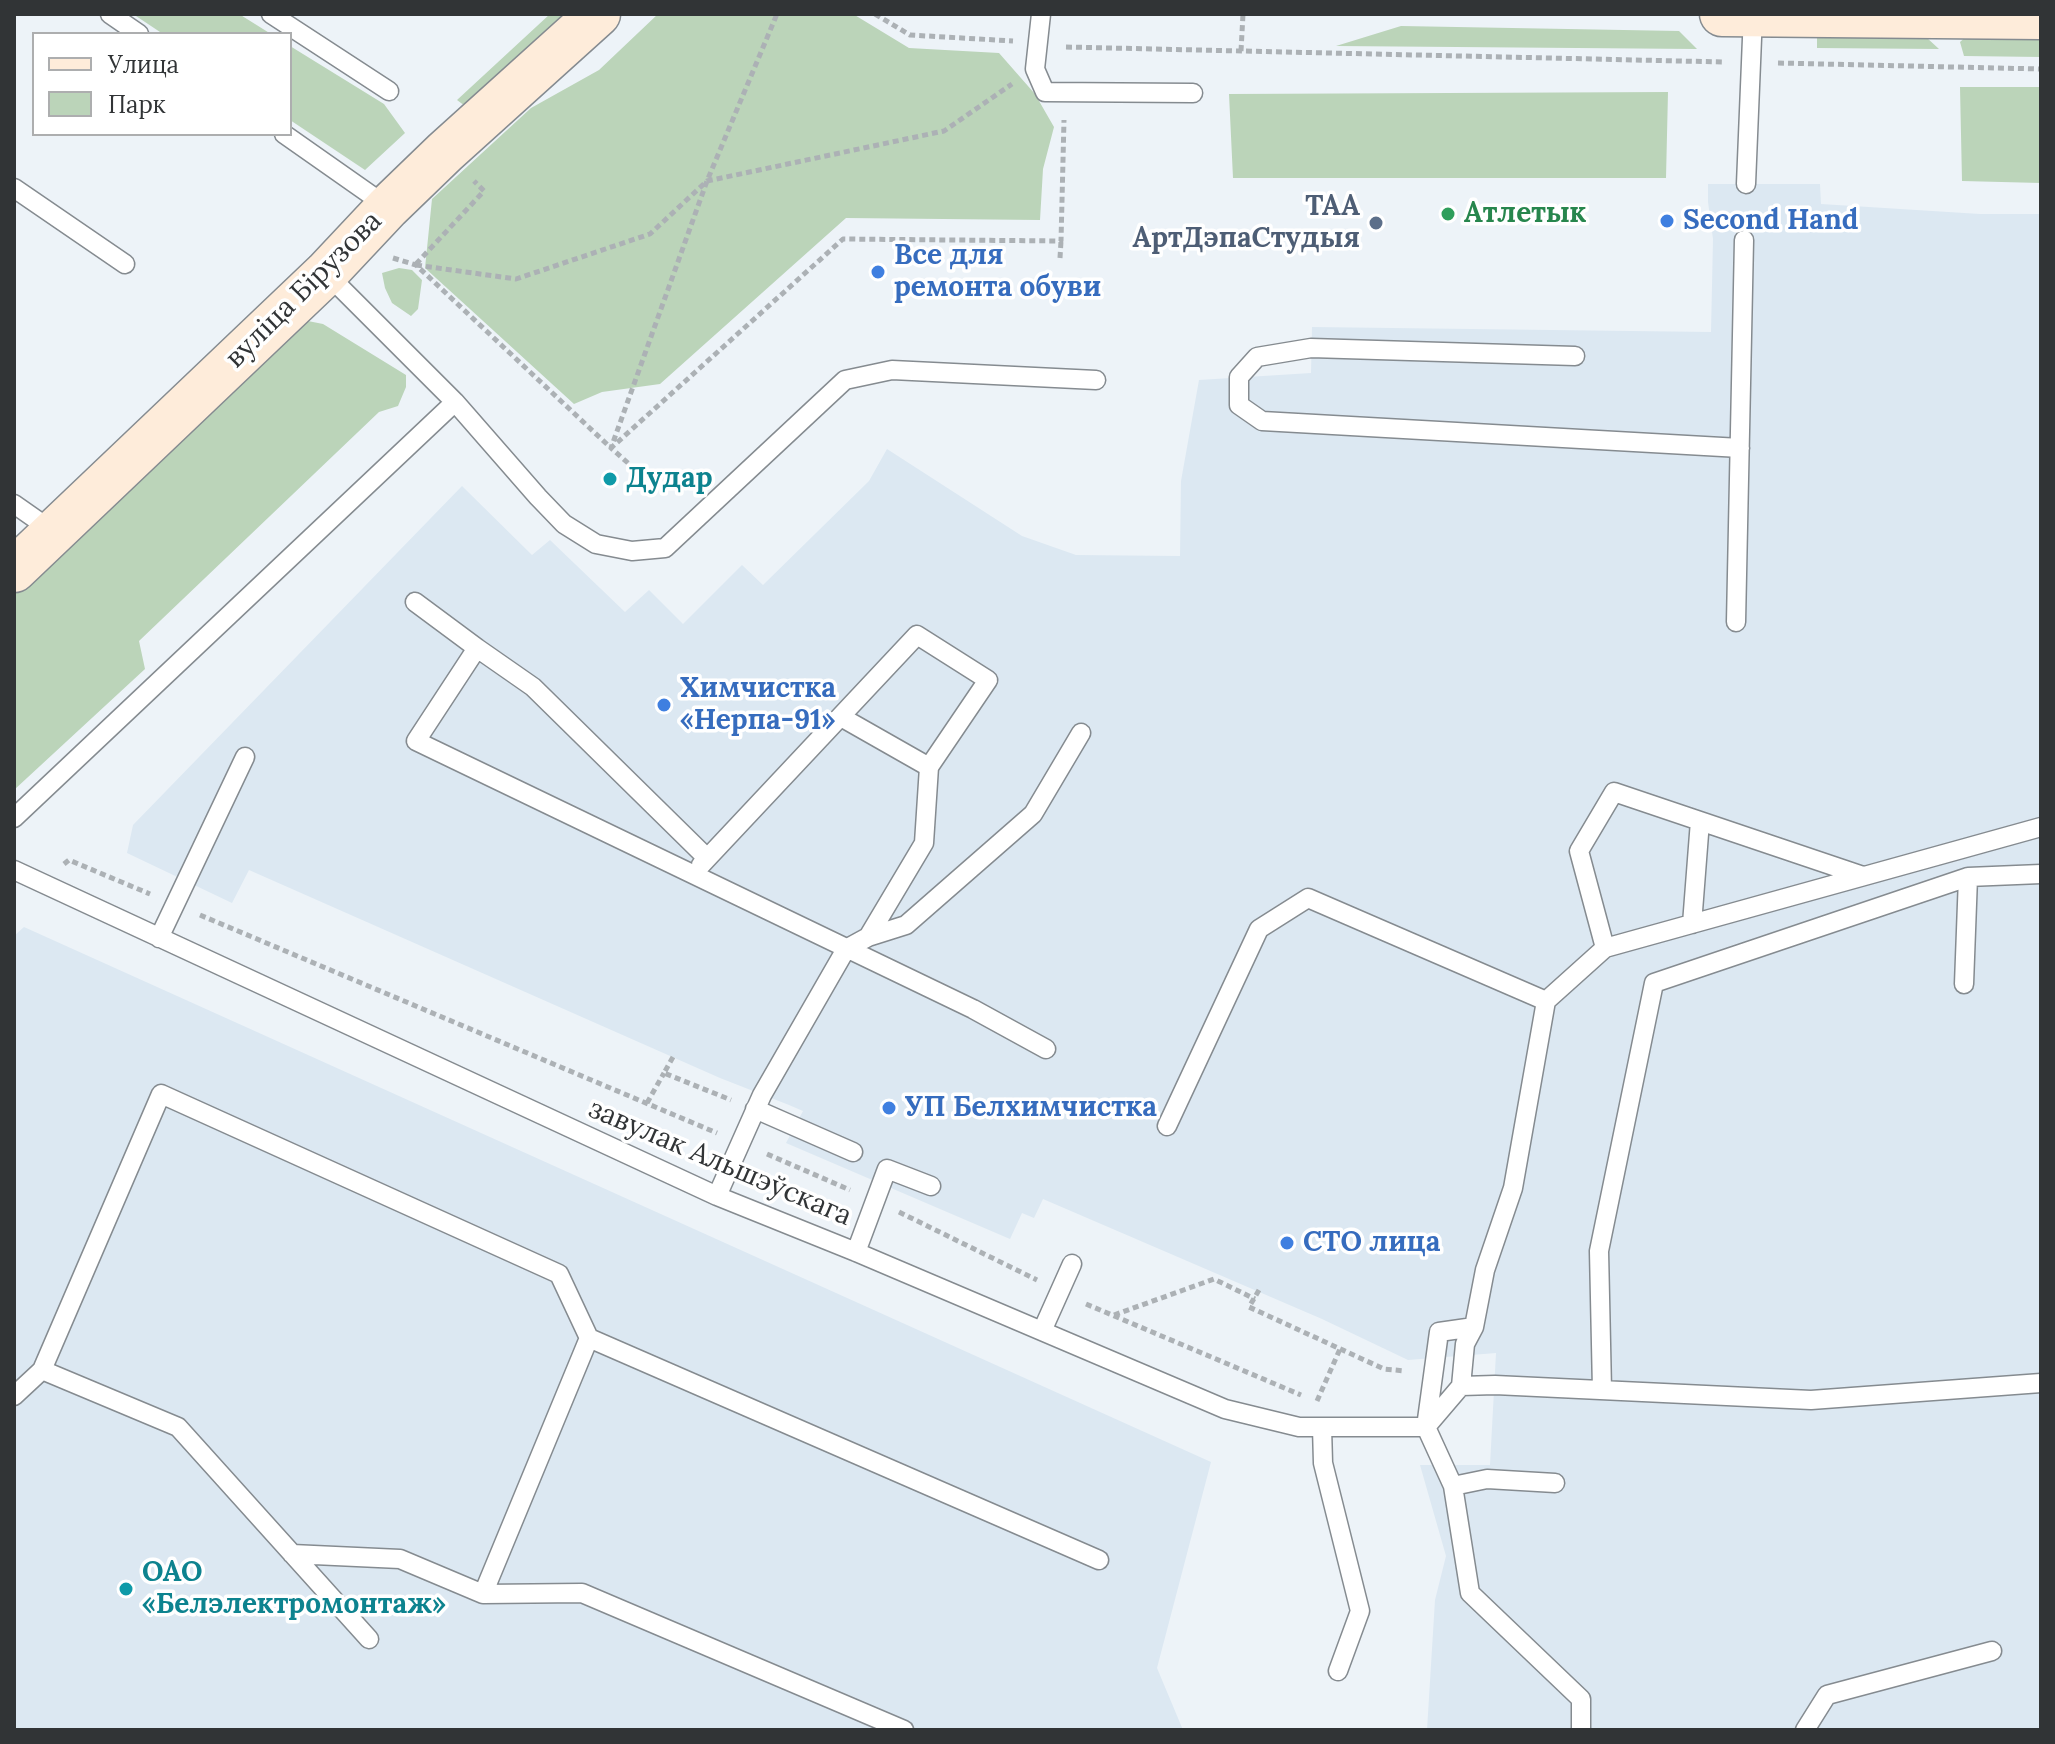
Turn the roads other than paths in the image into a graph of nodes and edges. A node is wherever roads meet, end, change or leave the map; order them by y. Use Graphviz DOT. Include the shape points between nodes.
graph roads {
  1 [pos="110,14"];
  2 [pos="271,14"];
  3 [pos="598,14"];
  4 [pos="1041,14"];
  5 [pos="1722,14"];
  6 [pos="1753,14"];
  7 [pos="2041,17"];
  8 [pos="136,32"];
  9 [pos="389,91"];
  10 [pos="1193,93"];
  11 [pos="287,136"];
  12 [pos="1746,184"];
  13 [pos="14,188"];
  14 [pos="388,207"];
  15 [pos="1744,240"];
  16 [pos="340,259"];
  17 [pos="125,264"];
  18 [pos="1575,356"];
  19 [pos="1096,380"];
  20 [pos="455,402"];
  21 [pos="1740,448"];
  22 [pos="14,504"];
  23 [pos="54,532"];
  24 [pos="14,570"];
  25 [pos="415,602"];
  26 [pos="1736,622"];
  27 [pos="477,648"];
  28 [pos="841,717"];
  29 [pos="1081,733"];
  30 [pos="245,757"];
  31 [pos="929,767"];
  32 [pos="14,818"];
  33 [pos="1700,821"];
  34 [pos="2041,827"];
  35 [pos="707,858"];
  36 [pos="14,870"];
  37 [pos="693,873"];
  38 [pos="2041,874"];
  39 [pos="1863,876"];
  40 [pos="1968,877"];
  41 [pos="1692,924"];
  42 [pos="868,937"];
  43 [pos="159,938"];
  44 [pos="1605,948"];
  45 [pos="846,949"];
  46 [pos="1964,984"];
  47 [pos="1546,1001"];
  48 [pos="1046,1049"];
  49 [pos="755,1109"];
  50 [pos="1167,1126"];
  51 [pos="853,1152"];
  52 [pos="931,1186"];
  53 [pos="717,1196"];
  54 [pos="856,1252"];
  55 [pos="1072,1264"];
  56 [pos="1474,1327"];
  57 [pos="1042,1331"];
  58 [pos="589,1338"];
  59 [pos="42,1370"];
  60 [pos="2041,1383"];
  61 [pos="1461,1386"];
  62 [pos="1602,1390"];
  63 [pos="14,1396"];
  64 [pos="1322,1427"];
  65 [pos="1426,1427"];
  66 [pos="1555,1483"];
  67 [pos="1453,1486"];
  68 [pos="292,1554"];
  69 [pos="1099,1560"];
  70 [pos="483,1594"];
  71 [pos="369,1639"];
  72 [pos="1992,1651"];
  73 [pos="1338,1671"];
  74 [pos="904,1730"];
  75 [pos="1581,1730"];
  76 [pos="1805,1730"];
  1 -- 8 [label="lane"];
  2 -- 9 [label="lane"];
  3 -- 14 [label="street, вуліца Бірузова"];
  4 -- 10 [label="lane" via="1035,69 1045,92"];
  5 -- 6 [label="street"];
  6 -- 7 [label="street"];
  6 -- 12 [label="lane"];
  11 -- 14 [label="lane"];
  13 -- 17 [label="lane"];
  14 -- 16 [label="street, вуліца Бірузова"];
  15 -- 21 [label="lane"];
  16 -- 20 [label="lane"];
  16 -- 23 [label="street, вуліца Бірузова"];
  18 -- 21 [label="lane" via="1311,348 1257,357 1239,377 1239,405 1262,421"];
  19 -- 20 [label="lane" via="892,370 845,380 665,548 632,551 596,544 564,524"];
  20 -- 32 [label="lane"];
  21 -- 26 [label="lane"];
  22 -- 23 [label="lane"];
  23 -- 24 [label="street, вуліца Бірузова"];
  25 -- 27 [label="lane"];
  27 -- 35 [label="lane" via="533,687"];
  27 -- 37 [label="lane" via="416,741"];
  28 -- 31 [label="lane"];
  28 -- 31 [label="lane" via="917,635 988,680"];
  28 -- 35 [label="lane"];
  29 -- 42 [label="lane" via="1033,814 906,925"];
  30 -- 43 [label="lane"];
  31 -- 42 [label="lane" via="924,843"];
  33 -- 39 [label="lane"];
  33 -- 41 [label="lane"];
  33 -- 44 [label="lane" via="1614,792 1579,851"];
  34 -- 39 [label="lane"];
  35 -- 37 [label="lane"];
  36 -- 43 [label="lane, завулак Альшэўскага"];
  37 -- 45 [label="lane"];
  38 -- 40 [label="lane"];
  39 -- 41 [label="lane"];
  40 -- 46 [label="lane"];
  40 -- 62 [label="lane" via="1654,983 1599,1251"];
  41 -- 44 [label="lane"];
  42 -- 45 [label="lane"];
  43 -- 53 [label="lane, завулак Альшэўскага"];
  44 -- 47 [label="lane"];
  45 -- 48 [label="lane"];
  45 -- 49 [label="lane"];
  47 -- 50 [label="lane" via="1308,898 1259,929"];
  47 -- 56 [label="lane" via="1513,1188 1485,1270"];
  49 -- 51 [label="lane"];
  49 -- 53 [label="lane"];
  52 -- 54 [label="lane" via="887,1169"];
  53 -- 54 [label="lane, завулак Альшэўскага"];
  54 -- 57 [label="lane, завулак Альшэўскага"];
  55 -- 57 [label="lane"];
  56 -- 61 [label="lane" via="1465,1344"];
  56 -- 65 [label="lane" via="1439,1332"];
  57 -- 64 [label="lane, завулак Альшэўскага" via="1225,1409 1299,1427"];
  58 -- 59 [label="lane" via="559,1274 161,1094"];
  58 -- 69 [label="lane"];
  58 -- 70 [label="lane"];
  59 -- 63 [label="lane"];
  59 -- 68 [label="lane" via="178,1427"];
  60 -- 62 [label="lane" via="1811,1400"];
  61 -- 62 [label="lane"];
  61 -- 65 [label="lane"];
  64 -- 65 [label="lane, завулак Альшэўскага"];
  64 -- 73 [label="lane" via="1323,1463 1360,1611"];
  65 -- 67 [label="lane"];
  66 -- 67 [label="lane" via="1487,1479"];
  67 -- 75 [label="lane" via="1470,1593 1581,1699"];
  68 -- 70 [label="lane" via="400,1559"];
  68 -- 71 [label="lane"];
  70 -- 74 [label="lane" via="582,1593"];
  72 -- 76 [label="lane" via="1827,1695"];
}
